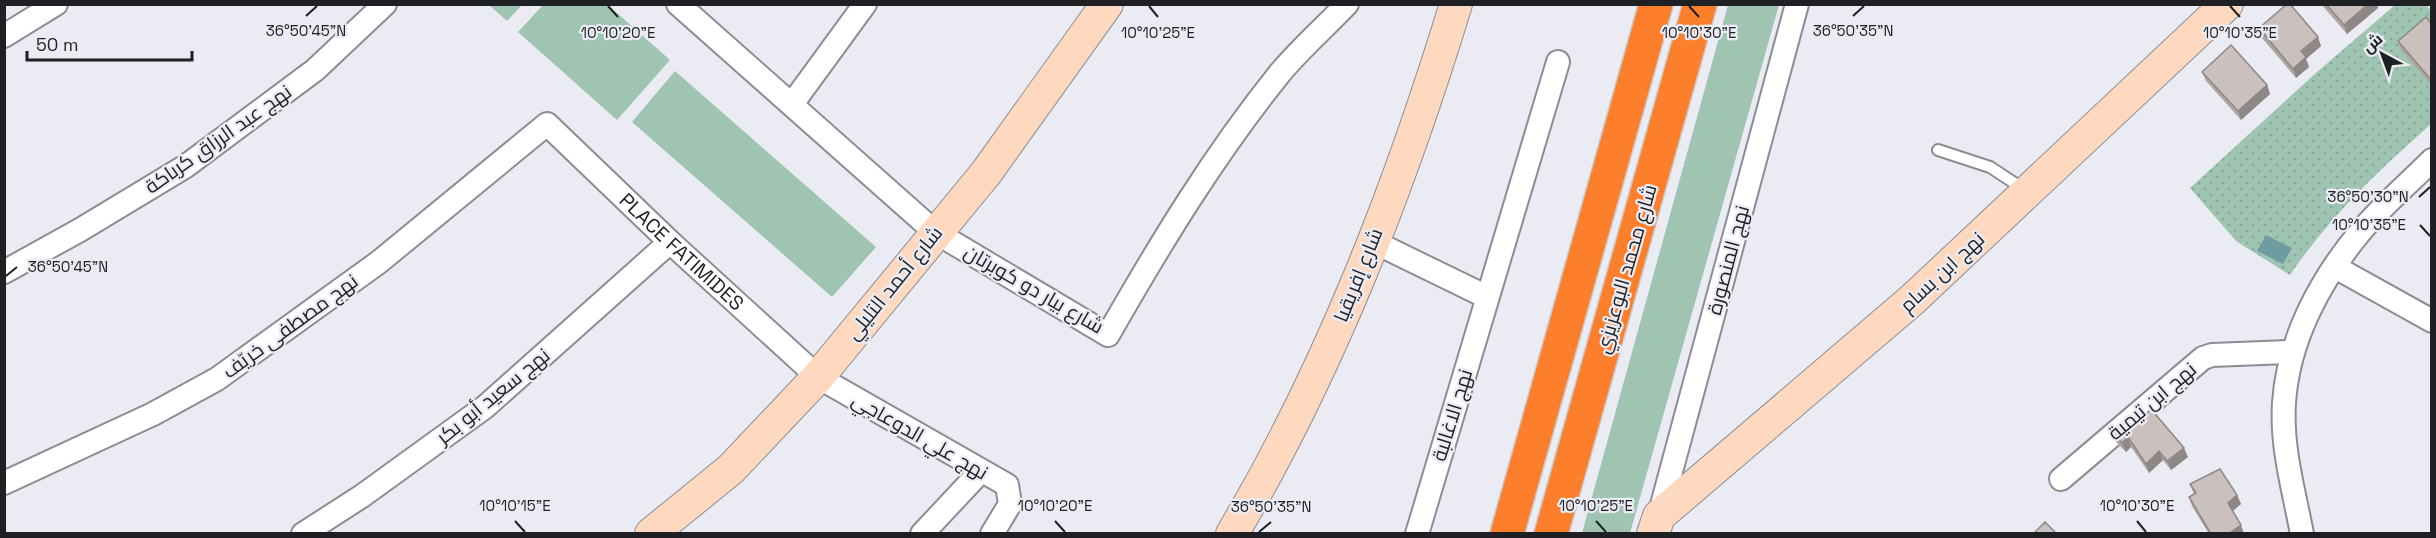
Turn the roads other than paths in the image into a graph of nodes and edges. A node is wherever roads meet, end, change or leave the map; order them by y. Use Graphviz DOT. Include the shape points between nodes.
graph roads {
  1 [pos="56,4"];
  2 [pos="385,4"];
  3 [pos="678,4"];
  4 [pos="866,4"];
  5 [pos="1107,4"];
  6 [pos="1347,4"];
  7 [pos="1456,4"];
  8 [pos="1656,4"];
  9 [pos="1700,4"];
  10 [pos="1797,4"];
  11 [pos="2227,4"];
  12 [pos="4,36"];
  13 [pos="1558,62"];
  14 [pos="792,104"];
  15 [pos="546,124"];
  16 [pos="1938,150"];
  17 [pos="2432,160"];
  18 [pos="2028,192"];
  19 [pos="935,232"];
  20 [pos="670,242"];
  21 [pos="1372,242"];
  22 [pos="2335,267"];
  23 [pos="4,272"];
  24 [pos="1487,297"];
  25 [pos="2432,321"];
  26 [pos="2291,352"];
  27 [pos="818,377"];
  28 [pos="981,471"];
  29 [pos="2061,478"];
  30 [pos="4,483"];
  31 [pos="1656,525"];
  32 [pos="303,534"];
  33 [pos="651,534"];
  34 [pos="922,534"];
  35 [pos="992,534"];
  36 [pos="1232,534"];
  37 [pos="1417,534"];
  38 [pos="1507,534"];
  39 [pos="1551,534"];
  40 [pos="2302,534"];
  1 -- 12 [label="street"];
  2 -- 23 [label="street, نهج عبد الرزاق كرباكة" via="315,70 186,166"];
  3 -- 14 [label="street, شارع بيار دو كوبرتان"];
  4 -- 14 [label="street"];
  5 -- 19 [label="street, شارع أحمد التليلي" via="986,173"];
  6 -- 19 [label="street, شارع بيار دو كوبرتان" via="1281,72 1233,137 1188,200 1108,335"];
  7 -- 21 [label="street, شارع إفريقيا" via="1421,118"];
  8 -- 38 [label="highway"];
  9 -- 39 [label="highway, شارع محمد البوعزيزي"];
  10 -- 31 [label="street, نهج المنصورة"];
  11 -- 18 [label="street, نهج ابن بسام"];
  13 -- 24 [label="street, نهج الاغالبة"];
  14 -- 19 [label="street, شارع بيار دو كوبرتان"];
  15 -- 20 [label="street, PLACE FATIMIDES"];
  15 -- 30 [label="street, نهج مصطفى خريّف" via="379,262 217,379 143,419"];
  16 -- 18 [label="lane" via="1990,167"];
  17 -- 22 [label="street" via="2361,231"];
  18 -- 31 [label="street, نهج ابن بسام" via="1912,300"];
  19 -- 27 [label="street, شارع أحمد التليلي"];
  20 -- 27 [label="street, PLACE FATIMIDES"];
  20 -- 32 [label="street, نهج سعيد أبو بكر" via="485,407"];
  21 -- 24 [label="street"];
  21 -- 36 [label="street, شارع إفريقيا" via="1324,359"];
  22 -- 25 [label="street"];
  22 -- 26 [label="street" via="2307,314"];
  24 -- 37 [label="street, نهج الاغالبة"];
  26 -- 29 [label="street, نهج ابن تيمية" via="2203,358"];
  26 -- 40 [label="street" via="2284,404 2285,443"];
  27 -- 28 [label="street, نهج علي الدوعاجي"];
  27 -- 33 [label="street, شارع أحمد التليلي" via="731,469"];
  28 -- 34 [label="street"];
  28 -- 35 [label="street, نهج علي الدوعاجي" via="1007,485 1010,504"];
}
